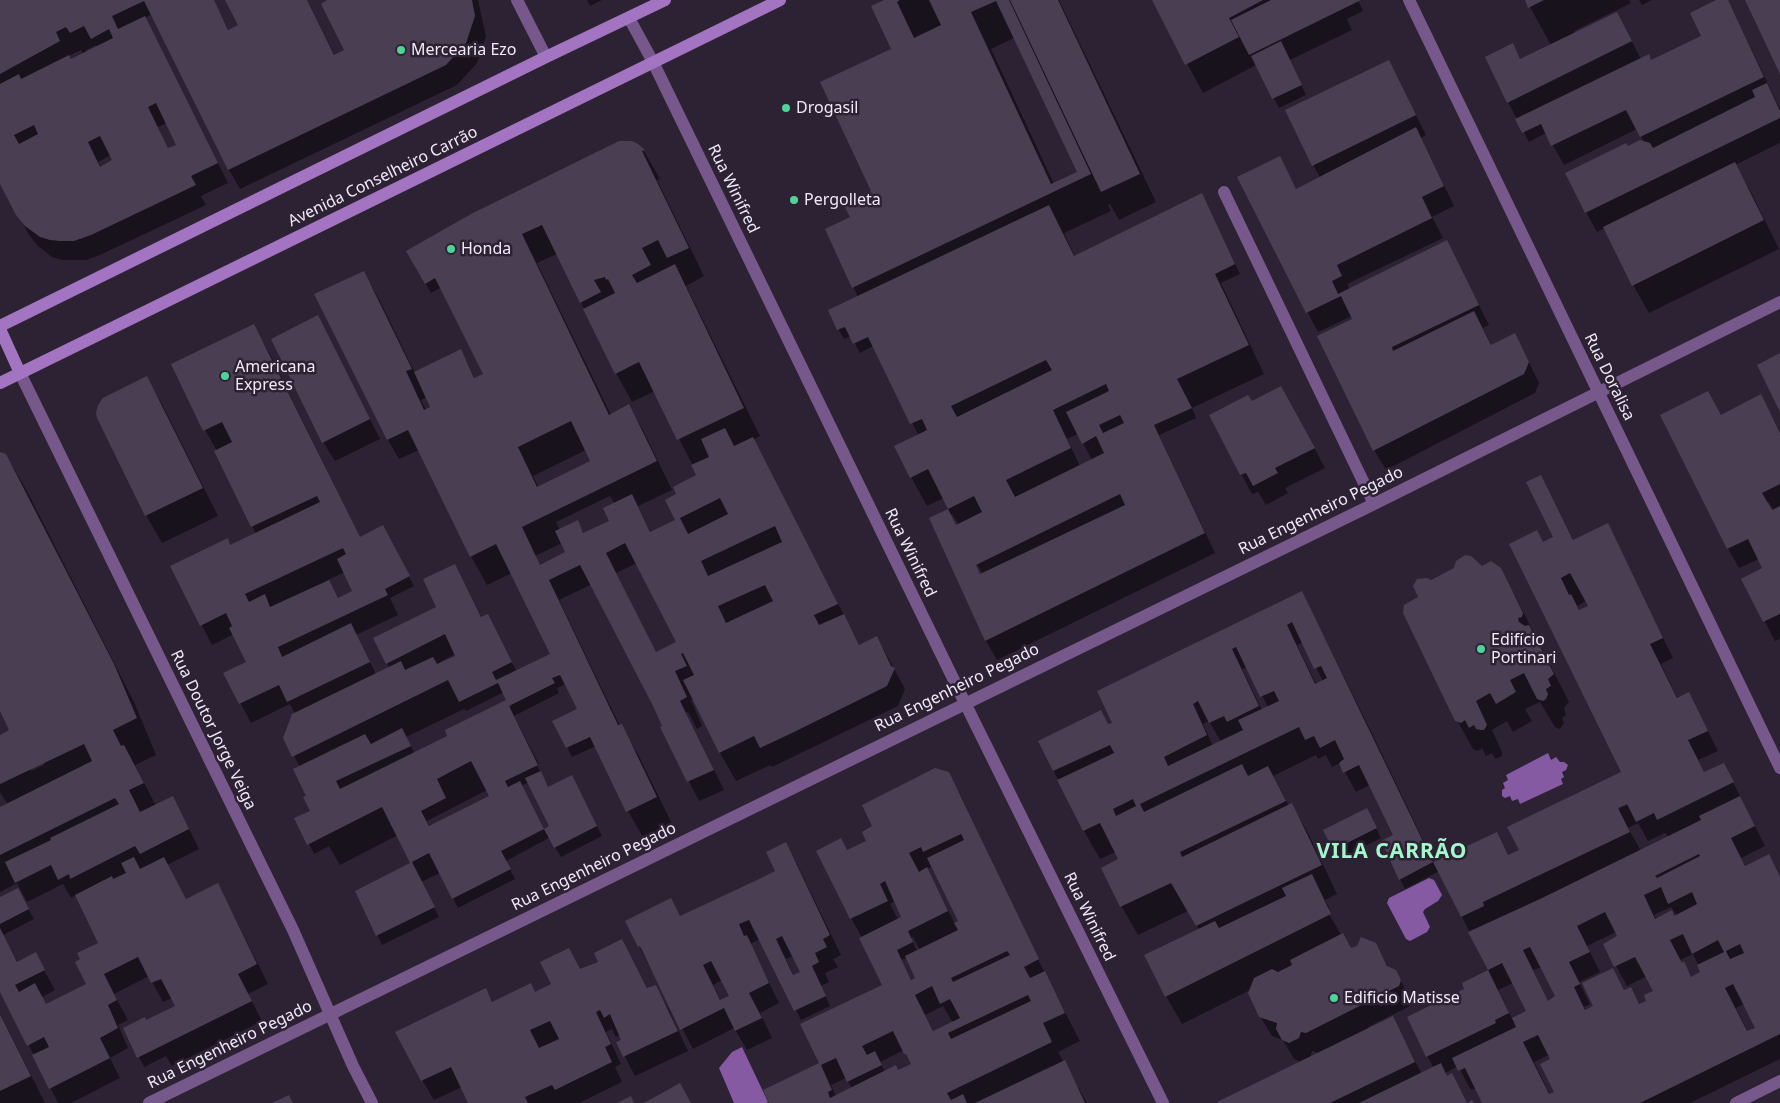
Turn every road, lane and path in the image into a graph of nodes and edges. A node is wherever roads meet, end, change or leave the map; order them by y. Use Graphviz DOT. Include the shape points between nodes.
graph roads {
  1 [pos="518,0"];
  2 [pos="665,0"];
  3 [pos="780,0"];
  4 [pos="1409,0"];
  5 [pos="629,18"];
  6 [pos="546,57"];
  7 [pos="652,62"];
  8 [pos="1224,192"];
  9 [pos="1780,302"];
  10 [pos="0,328"];
  11 [pos="20,373"];
  12 [pos="0,383"];
  13 [pos="1598,392"];
  14 [pos="1374,504"];
  15 [pos="965,703"];
  16 [pos="1780,768"];
  17 [pos="330,1015"];
  18 [pos="1780,1081"];
  19 [pos="149,1103"];
  20 [pos="372,1103"];
  21 [pos="1163,1103"];
  22 [pos="1736,1103"];
  1 -- 6 [label="street"];
  2 -- 5 [label="main road"];
  3 -- 7 [label="main road, Avenida Conselheiro Carrão"];
  4 -- 13 [label="street, Rua Doralisa"];
  5 -- 6 [label="main road"];
  5 -- 7 [label="street, Rua Winifred"];
  6 -- 10 [label="main road"];
  7 -- 11 [label="main road, Avenida Conselheiro Carrão"];
  7 -- 15 [label="street, Rua Winifred"];
  8 -- 14 [label="street"];
  9 -- 13 [label="street, Rua Engenheiro Pegado"];
  10 -- 11 [label="main road"];
  11 -- 12 [label="main road, Avenida Conselheiro Carrão"];
  11 -- 17 [label="street, Rua Doutor Jorge Veiga" via="288,921"];
  13 -- 14 [label="street, Rua Engenheiro Pegado"];
  13 -- 16 [label="street, Rua Doralisa"];
  14 -- 15 [label="street, Rua Engenheiro Pegado"];
  15 -- 17 [label="street, Rua Engenheiro Pegado"];
  15 -- 21 [label="street, Rua Winifred"];
  17 -- 19 [label="street, Rua Engenheiro Pegado"];
  17 -- 20 [label="street, Rua Doutor Jorge Veiga"];
  18 -- 22 [label="street"];
}
